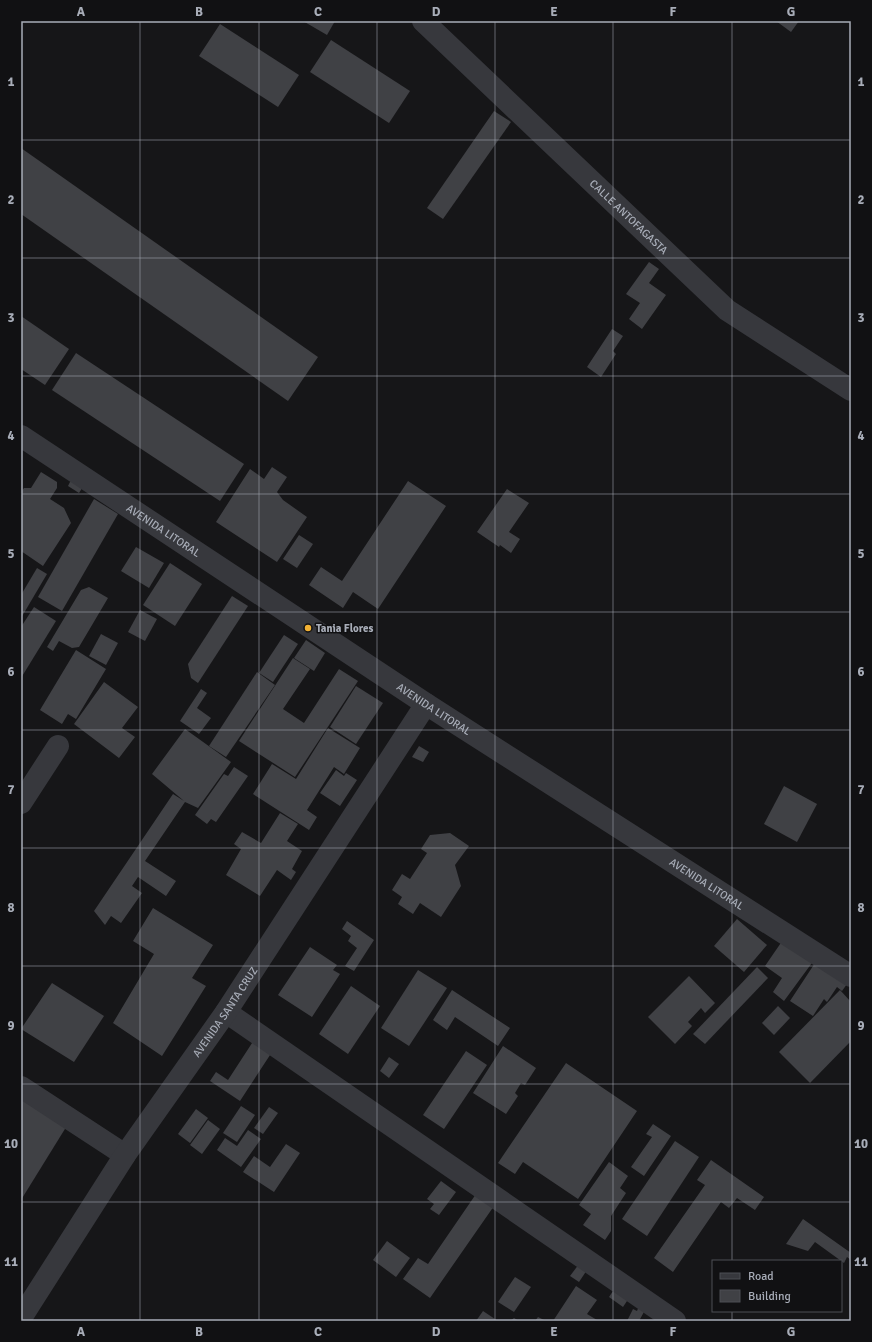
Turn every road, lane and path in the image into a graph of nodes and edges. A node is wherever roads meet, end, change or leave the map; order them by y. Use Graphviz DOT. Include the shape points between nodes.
graph roads {
  1 [pos="423,21"];
  2 [pos="851,390"];
  3 [pos="21,436"];
  4 [pos="426,704"];
  5 [pos="58,746"];
  6 [pos="21,803"];
  7 [pos="851,976"];
  8 [pos="226,1012"];
  9 [pos="21,1087"];
  10 [pos="125,1155"];
  11 [pos="21,1318"];
  12 [pos="674,1321"];
  1 -- 2 [label="street, CALLE ANTOFAGASTA" via="727,310"];
  3 -- 4 [label="street, AVENIDA LITORAL"];
  4 -- 7 [label="street, AVENIDA LITORAL"];
  4 -- 8 [label="street, AVENIDA SANTA CRUZ"];
  5 -- 6 [label="street"];
  8 -- 10 [label="street, AVENIDA SANTA CRUZ"];
  8 -- 12 [label="street"];
  9 -- 10 [label="street"];
  10 -- 11 [label="street, AVENIDA SANTA CRUZ"];
}
